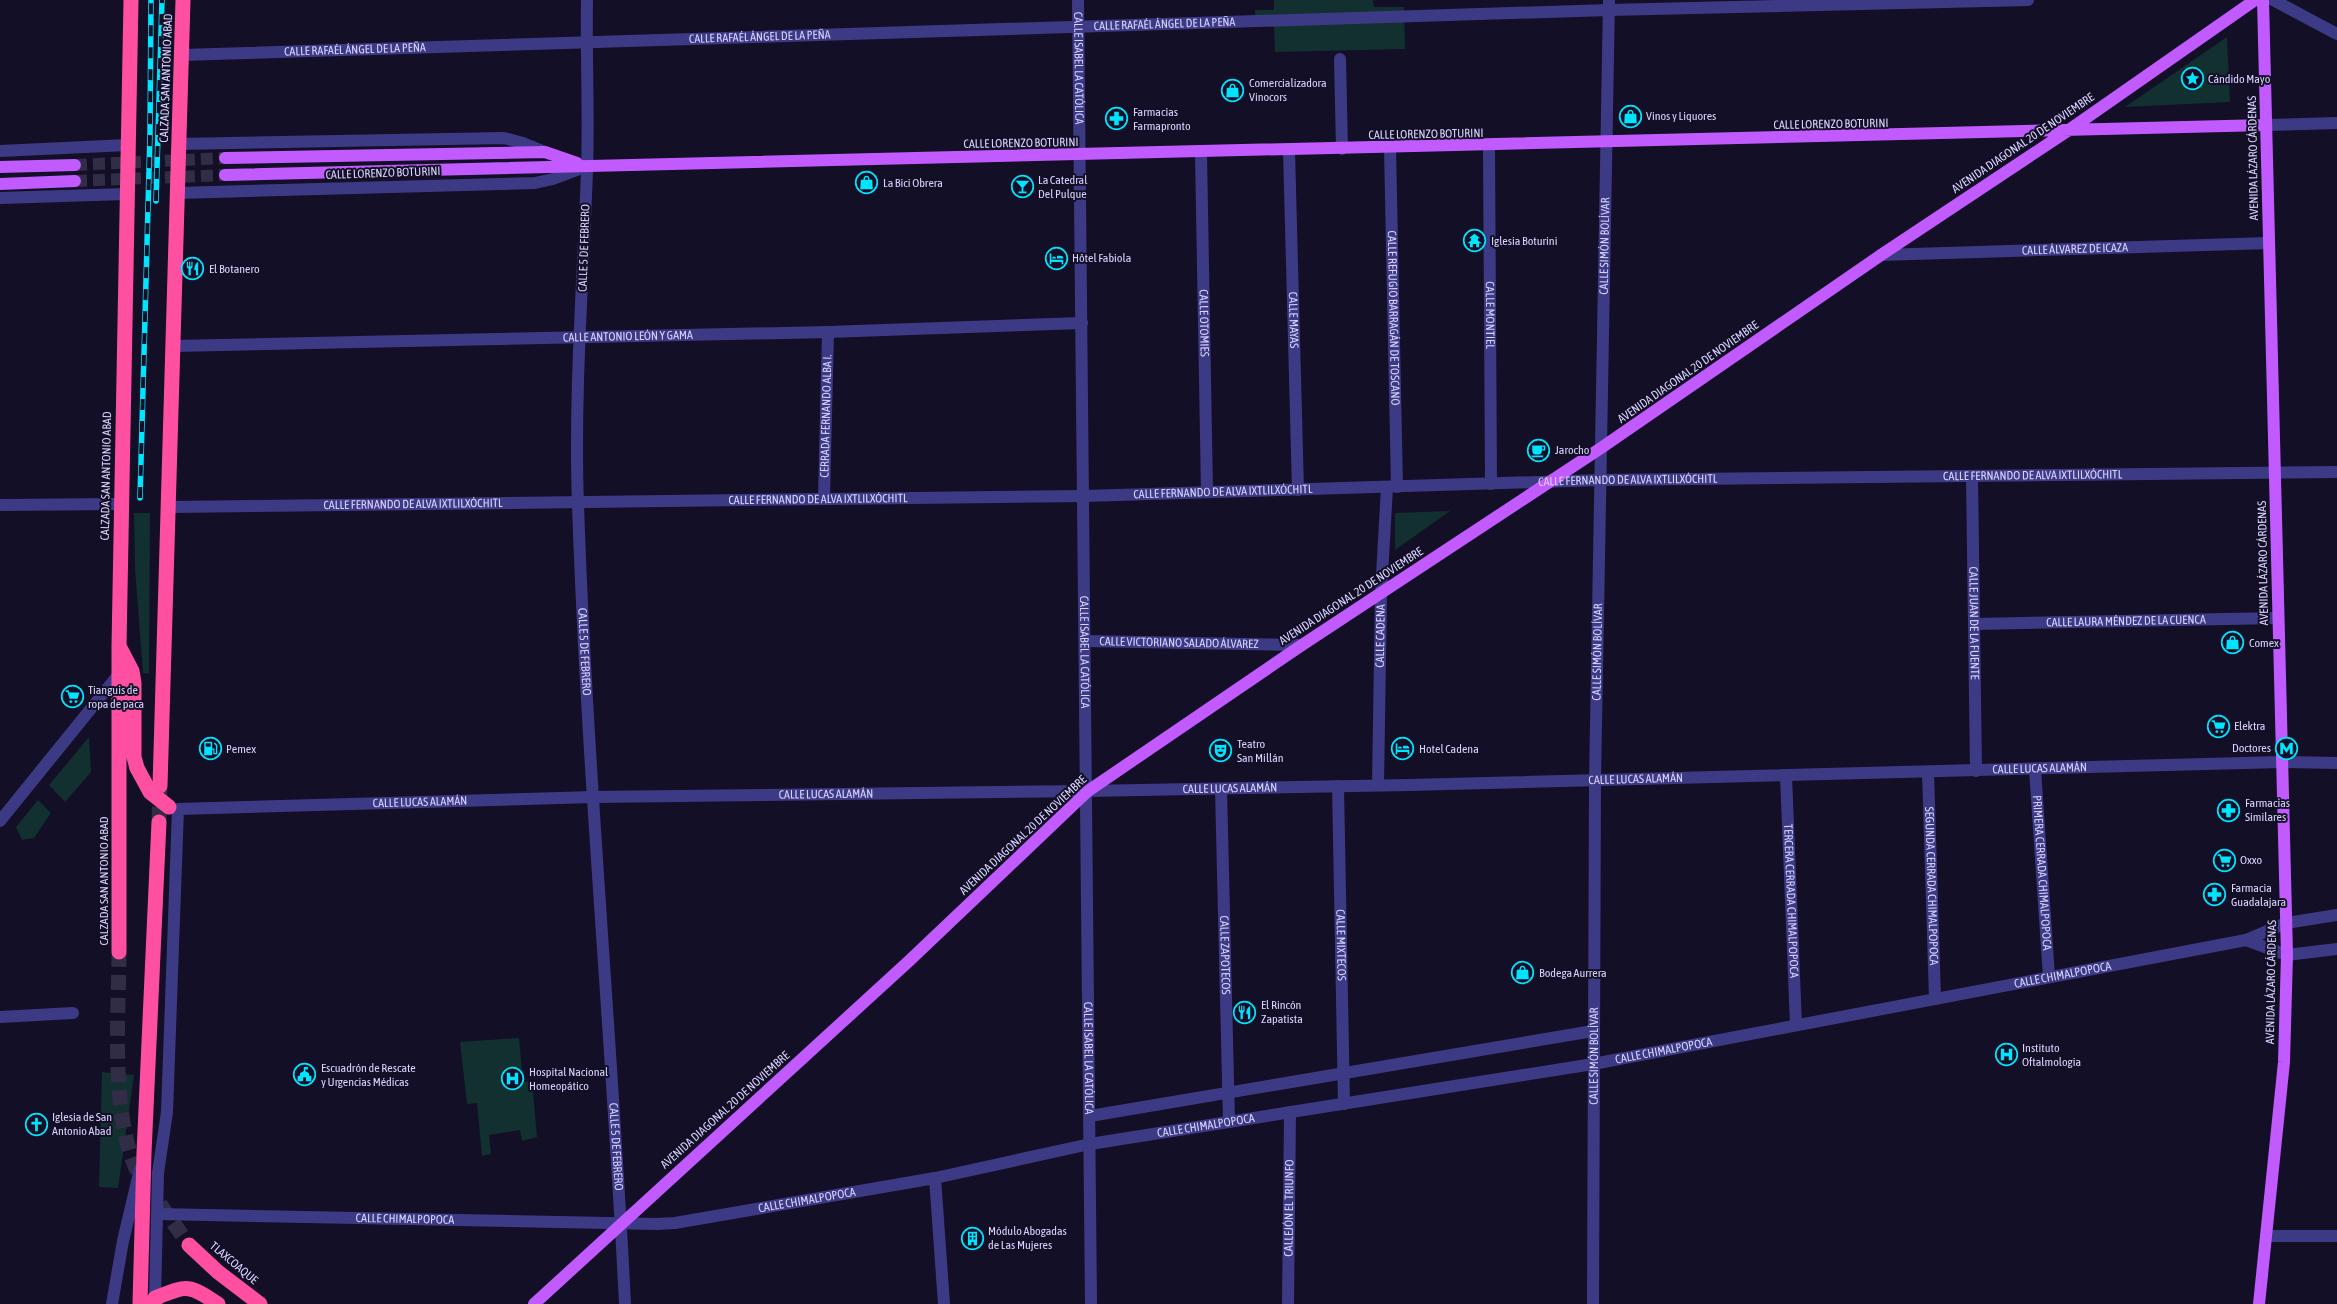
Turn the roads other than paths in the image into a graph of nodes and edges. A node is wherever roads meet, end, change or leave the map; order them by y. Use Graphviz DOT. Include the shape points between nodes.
graph roads {
  1 [pos="131,0"];
  2 [pos="183,0"];
  3 [pos="587,0"];
  4 [pos="1078,0"];
  5 [pos="2028,0"];
  6 [pos="2254,0"];
  7 [pos="2263,0"];
  8 [pos="2273,0"];
  9 [pos="1609,5"];
  10 [pos="1079,26"];
  11 [pos="2337,34"];
  12 [pos="586,43"];
  13 [pos="181,55"];
  14 [pos="1340,59"];
  15 [pos="2337,123"];
  16 [pos="2266,125"];
  17 [pos="2066,132"];
  18 [pos="1607,143"];
  19 [pos="179,144"];
  20 [pos="127,145"];
  21 [pos="1489,146"];
  22 [pos="1390,148"];
  23 [pos="1342,149"];
  24 [pos="0,151"];
  25 [pos="1289,151"];
  26 [pos="545,152"];
  27 [pos="1200,153"];
  28 [pos="1080,156"];
  29 [pos="225,158"];
  30 [pos="75,165"];
  31 [pos="587,166"];
  32 [pos="0,167"];
  33 [pos="225,175"];
  34 [pos="75,181"];
  35 [pos="0,184"];
  36 [pos="178,193"];
  37 [pos="126,194"];
  38 [pos="0,198"];
  39 [pos="2269,243"];
  40 [pos="1881,255"];
  41 [pos="1082,323"];
  42 [pos="828,332"];
  43 [pos="580,336"];
  44 [pos="174,346"];
  45 [pos="1601,448"];
  46 [pos="2337,472"];
  47 [pos="2275,474"];
  48 [pos="1972,477"];
  49 [pos="1601,480"];
  50 [pos="1549,482"];
  51 [pos="1491,484"];
  52 [pos="1392,487"];
  53 [pos="1298,490"];
  54 [pos="1207,492"];
  55 [pos="1084,496"];
  56 [pos="824,498"];
  57 [pos="578,502"];
  58 [pos="121,504"];
  59 [pos="0,505"];
  60 [pos="170,507"];
  61 [pos="1381,594"];
  62 [pos="2278,618"];
  63 [pos="1974,624"];
  64 [pos="1085,641"];
  65 [pos="1302,645"];
  66 [pos="119,646"];
  67 [pos="119,674"];
  68 [pos="2282,762"];
  69 [pos="2337,763"];
  70 [pos="2035,769"];
  71 [pos="1976,770"];
  72 [pos="1928,772"];
  73 [pos="1786,776"];
  74 [pos="1594,781"];
  75 [pos="1378,785"];
  76 [pos="160,786"];
  77 [pos="1338,786"];
  78 [pos="1221,789"];
  79 [pos="1088,791"];
  80 [pos="593,797"];
  81 [pos="174,808"];
  82 [pos="0,821"];
  83 [pos="158,822"];
  84 [pos="2337,915"];
  85 [pos="2286,923"];
  86 [pos="2246,940"];
  87 [pos="2337,949"];
  88 [pos="119,952"];
  89 [pos="2287,955"];
  90 [pos="2049,977"];
  91 [pos="1935,999"];
  92 [pos="73,1013"];
  93 [pos="0,1017"];
  94 [pos="1796,1025"];
  95 [pos="1593,1031"];
  96 [pos="1592,1064"];
  97 [pos="1343,1073"];
  98 [pos="1227,1093"];
  99 [pos="1344,1104"];
  100 [pos="1290,1112"];
  101 [pos="1090,1116"];
  102 [pos="1229,1122"];
  103 [pos="1090,1144"];
  104 [pos="144,1153"];
  105 [pos="935,1178"];
  106 [pos="157,1214"];
  107 [pos="621,1224"];
  108 [pos="2267,1236"];
  109 [pos="2337,1236"];
  110 [pos="189,1245"];
  111 [pos="155,1301"];
  112 [pos="139,1303"];
  113 [pos="112,1304"];
  114 [pos="218,1304"];
  115 [pos="260,1304"];
  116 [pos="534,1304"];
  117 [pos="625,1304"];
  118 [pos="944,1304"];
  119 [pos="1092,1304"];
  120 [pos="1288,1304"];
  121 [pos="1592,1304"];
  122 [pos="2259,1304"];
  1 -- 20 [label="highway, CALZADA SAN ANTONIO ABAD"];
  2 -- 13 [label="highway, CALZADA SAN ANTONIO ABAD"];
  3 -- 12 [label="street, CALLE 5 DE FEBRERO"];
  4 -- 10 [label="street, CALLE ISABEL LA CATÓLICA"];
  5 -- 9 [label="street, CALLE RAFAÉL ÁNGEL DE LA PEÑA"];
  6 -- 17 [label="main road, AVENIDA DIAGONAL 20 DE NOVIEMBRE"];
  7 -- 16 [label="main road, AVENIDA LÁZARO CÁRDENAS"];
  8 -- 11 [label="street"];
  9 -- 10 [label="street, CALLE RAFAÉL ÁNGEL DE LA PEÑA"];
  9 -- 18 [label="street, CALLE SIMÓN BOLÍVAR"];
  10 -- 12 [label="street, CALLE RAFAÉL ÁNGEL DE LA PEÑA"];
  10 -- 28 [label="street, CALLE ISABEL LA CATÓLICA"];
  12 -- 13 [label="street, CALLE RAFAÉL ÁNGEL DE LA PEÑA"];
  12 -- 31 [label="street, CALLE 5 DE FEBRERO"];
  13 -- 19 [label="highway, CALZADA SAN ANTONIO ABAD"];
  14 -- 23 [label="street"];
  15 -- 16 [label="street"];
  16 -- 17 [label="main road, CALLE LORENZO BOTURINI"];
  16 -- 39 [label="main road, AVENIDA LÁZARO CÁRDENAS"];
  17 -- 18 [label="main road, CALLE LORENZO BOTURINI"];
  17 -- 40 [label="main road, AVENIDA DIAGONAL 20 DE NOVIEMBRE"];
  18 -- 21 [label="main road, CALLE LORENZO BOTURINI"];
  18 -- 45 [label="street, CALLE SIMÓN BOLÍVAR"];
  19 -- 26 [label="street, CALLE LORENZO BOTURINI" via="504,138"];
  19 -- 36 [label="highway, CALZADA SAN ANTONIO ABAD"];
  20 -- 24 [label="street"];
  20 -- 37 [label="highway, CALZADA SAN ANTONIO ABAD"];
  21 -- 22 [label="main road, CALLE LORENZO BOTURINI"];
  21 -- 51 [label="street, CALLE MONTIEL"];
  22 -- 23 [label="main road, CALLE LORENZO BOTURINI"];
  22 -- 52 [label="street, CALLE REFUGIO BARRAGÁN DE TOSCANO"];
  23 -- 25 [label="main road, CALLE LORENZO BOTURINI"];
  25 -- 27 [label="main road, CALLE LORENZO BOTURINI"];
  25 -- 53 [label="street, CALLE MAYAS"];
  26 -- 29 [label="main road, CALLE LORENZO BOTURINI"];
  26 -- 31 [label="main road, CALLE LORENZO BOTURINI"];
  27 -- 28 [label="main road, CALLE LORENZO BOTURINI"];
  27 -- 54 [label="street, CALLE OTOMIES"];
  28 -- 31 [label="main road, CALLE LORENZO BOTURINI"];
  28 -- 41 [label="street, CALLE ISABEL LA CATÓLICA"];
  30 -- 32 [label="main road"];
  31 -- 33 [label="main road, CALLE LORENZO BOTURINI"];
  31 -- 36 [label="street, CALLE LORENZO BOTURINI" via="535,183"];
  31 -- 43 [label="street, CALLE 5 DE FEBRERO"];
  34 -- 35 [label="main road"];
  36 -- 44 [label="highway, CALZADA SAN ANTONIO ABAD"];
  37 -- 38 [label="street"];
  37 -- 58 [label="highway, CALZADA SAN ANTONIO ABAD"];
  39 -- 40 [label="street, CALLE ÁLVAREZ DE ICAZA"];
  39 -- 47 [label="main road, AVENIDA LÁZARO CÁRDENAS"];
  40 -- 45 [label="main road, AVENIDA DIAGONAL 20 DE NOVIEMBRE"];
  41 -- 42 [label="street, CALLE ANTONIO LEÓN Y GAMA"];
  41 -- 55 [label="street, CALLE ISABEL LA CATÓLICA"];
  42 -- 43 [label="street, CALLE ANTONIO LEÓN Y GAMA"];
  42 -- 56 [label="street, CERRADA FERNANDO ALBA I."];
  43 -- 44 [label="street, CALLE ANTONIO LEÓN Y GAMA"];
  43 -- 57 [label="street, CALLE 5 DE FEBRERO"];
  44 -- 60 [label="highway, CALZADA SAN ANTONIO ABAD"];
  45 -- 49 [label="street, CALLE SIMÓN BOLÍVAR"];
  45 -- 50 [label="main road, AVENIDA DIAGONAL 20 DE NOVIEMBRE"];
  46 -- 47 [label="street, CALLE FERNANDO DE ALVA IXTLILXÓCHITL"];
  47 -- 48 [label="street, CALLE FERNANDO DE ALVA IXTLILXÓCHITL"];
  47 -- 62 [label="main road, AVENIDA LÁZARO CÁRDENAS"];
  48 -- 49 [label="street, CALLE FERNANDO DE ALVA IXTLILXÓCHITL"];
  48 -- 63 [label="street, CALLE JUAN DE LA FUENTE"];
  49 -- 50 [label="street, CALLE FERNANDO DE ALVA IXTLILXÓCHITL"];
  49 -- 74 [label="street, CALLE SIMÓN BOLÍVAR"];
  50 -- 51 [label="street, CALLE FERNANDO DE ALVA IXTLILXÓCHITL"];
  50 -- 61 [label="main road, AVENIDA DIAGONAL 20 DE NOVIEMBRE"];
  51 -- 52 [label="street, CALLE FERNANDO DE ALVA IXTLILXÓCHITL"];
  52 -- 53 [label="street, CALLE FERNANDO DE ALVA IXTLILXÓCHITL"];
  52 -- 61 [label="street, CALLE CADENA"];
  53 -- 54 [label="street, CALLE FERNANDO DE ALVA IXTLILXÓCHITL"];
  54 -- 55 [label="street, CALLE FERNANDO DE ALVA IXTLILXÓCHITL"];
  55 -- 56 [label="street, CALLE FERNANDO DE ALVA IXTLILXÓCHITL"];
  55 -- 64 [label="street, CALLE ISABEL LA CATÓLICA"];
  56 -- 57 [label="street, CALLE FERNANDO DE ALVA IXTLILXÓCHITL"];
  57 -- 60 [label="street, CALLE FERNANDO DE ALVA IXTLILXÓCHITL"];
  57 -- 80 [label="street, CALLE 5 DE FEBRERO"];
  58 -- 59 [label="street"];
  58 -- 66 [label="highway, CALZADA SAN ANTONIO ABAD"];
  60 -- 76 [label="highway, CALZADA SAN ANTONIO ABAD"];
  61 -- 65 [label="main road, AVENIDA DIAGONAL 20 DE NOVIEMBRE"];
  61 -- 75 [label="street, CALLE CADENA"];
  62 -- 63 [label="street, CALLE LAURA MÉNDEZ DE LA CUENCA"];
  62 -- 68 [label="main road, AVENIDA LÁZARO CÁRDENAS"];
  63 -- 71 [label="street, CALLE JUAN DE LA FUENTE"];
  64 -- 65 [label="street, CALLE VICTORIANO SALADO ÁLVAREZ"];
  64 -- 79 [label="street, CALLE ISABEL LA CATÓLICA"];
  65 -- 79 [label="main road, AVENIDA DIAGONAL 20 DE NOVIEMBRE"];
  66 -- 67 [label="highway, CALZADA SAN ANTONIO ABAD"];
  66 -- 81 [label="highway, bridge" via="132,671 134,683 134,756 137,768 150,792"];
  67 -- 82 [label="street"];
  67 -- 88 [label="highway, CALZADA SAN ANTONIO ABAD"];
  68 -- 69 [label="street, CALLE LUCAS ALAMÁN"];
  68 -- 70 [label="street, CALLE LUCAS ALAMÁN"];
  68 -- 85 [label="main road, AVENIDA LÁZARO CÁRDENAS"];
  70 -- 71 [label="street, CALLE LUCAS ALAMÁN"];
  70 -- 90 [label="street, PRIMERA CERRADA CHIMALPOPOCA"];
  71 -- 72 [label="street, CALLE LUCAS ALAMÁN"];
  72 -- 73 [label="street, CALLE LUCAS ALAMÁN"];
  72 -- 91 [label="street, SEGUNDA CERRADA CHIMALPOPOCA"];
  73 -- 74 [label="street, CALLE LUCAS ALAMÁN"];
  73 -- 94 [label="street, TERCERA CERRADA CHIMALPOPOCA"];
  74 -- 75 [label="street, CALLE LUCAS ALAMÁN"];
  74 -- 95 [label="street, CALLE SIMÓN BOLÍVAR"];
  75 -- 77 [label="street, CALLE LUCAS ALAMÁN"];
  77 -- 78 [label="street, CALLE LUCAS ALAMÁN"];
  77 -- 97 [label="street, CALLE MIXTECOS"];
  78 -- 79 [label="street, CALLE LUCAS ALAMÁN"];
  78 -- 98 [label="street, CALLE ZAPOTECOS"];
  79 -- 80 [label="street, CALLE LUCAS ALAMÁN"];
  79 -- 101 [label="street, CALLE ISABEL LA CATÓLICA"];
  79 -- 107 [label="main road, AVENIDA DIAGONAL 20 DE NOVIEMBRE" via="909,961"];
  80 -- 81 [label="street, CALLE LUCAS ALAMÁN"];
  80 -- 107 [label="street, CALLE 5 DE FEBRERO"];
  81 -- 106 [label="street" via="167,1112 158,1173"];
  83 -- 104 [label="highway"];
  84 -- 85 [label="street, CALLE CHIMALPOPOCA"];
  85 -- 86 [label="street, CALLE CHIMALPOPOCA"];
  85 -- 89 [label="main road, AVENIDA LÁZARO CÁRDENAS"];
  86 -- 89 [label="street"];
  86 -- 90 [label="street, CALLE CHIMALPOPOCA"];
  87 -- 89 [label="street"];
  89 -- 108 [label="main road, AVENIDA LÁZARO CÁRDENAS" via="2284,1062"];
  90 -- 91 [label="street, CALLE CHIMALPOPOCA"];
  91 -- 94 [label="street, CALLE CHIMALPOPOCA"];
  92 -- 93 [label="street"];
  94 -- 96 [label="street, CALLE CHIMALPOPOCA"];
  95 -- 96 [label="street, CALLE SIMÓN BOLÍVAR"];
  95 -- 97 [label="street"];
  96 -- 99 [label="street, CALLE CHIMALPOPOCA"];
  96 -- 121 [label="street, CALLE SIMÓN BOLÍVAR"];
  97 -- 98 [label="street"];
  97 -- 99 [label="street, CALLE MIXTECOS"];
  98 -- 101 [label="street"];
  98 -- 102 [label="street, CALLE ZAPOTECOS"];
  99 -- 100 [label="street, CALLE CHIMALPOPOCA"];
  100 -- 102 [label="street, CALLE CHIMALPOPOCA"];
  100 -- 120 [label="street, CALLEJÓN EL TRIUNFO"];
  101 -- 103 [label="street, CALLE ISABEL LA CATÓLICA"];
  102 -- 103 [label="street, CALLE CHIMALPOPOCA"];
  103 -- 105 [label="street, CALLE CHIMALPOPOCA"];
  103 -- 119 [label="street, CALLE ISABEL LA CATÓLICA"];
  104 -- 112 [label="highway"];
  104 -- 113 [label="street" via="123,1240"];
  105 -- 107 [label="street, CALLE CHIMALPOPOCA" via="675,1223"];
  105 -- 118 [label="street"];
  106 -- 107 [label="street, CALLE CHIMALPOPOCA"];
  106 -- 111 [label="street"];
  107 -- 116 [label="main road, AVENIDA DIAGONAL 20 DE NOVIEMBRE"];
  107 -- 117 [label="street, CALLE 5 DE FEBRERO"];
  108 -- 109 [label="street"];
  108 -- 122 [label="main road, AVENIDA LÁZARO CÁRDENAS"];
  110 -- 115 [label="highway, TLAXCOAQUE"];
  111 -- 114 [label="highway" via="184,1287 196,1289"];
}
